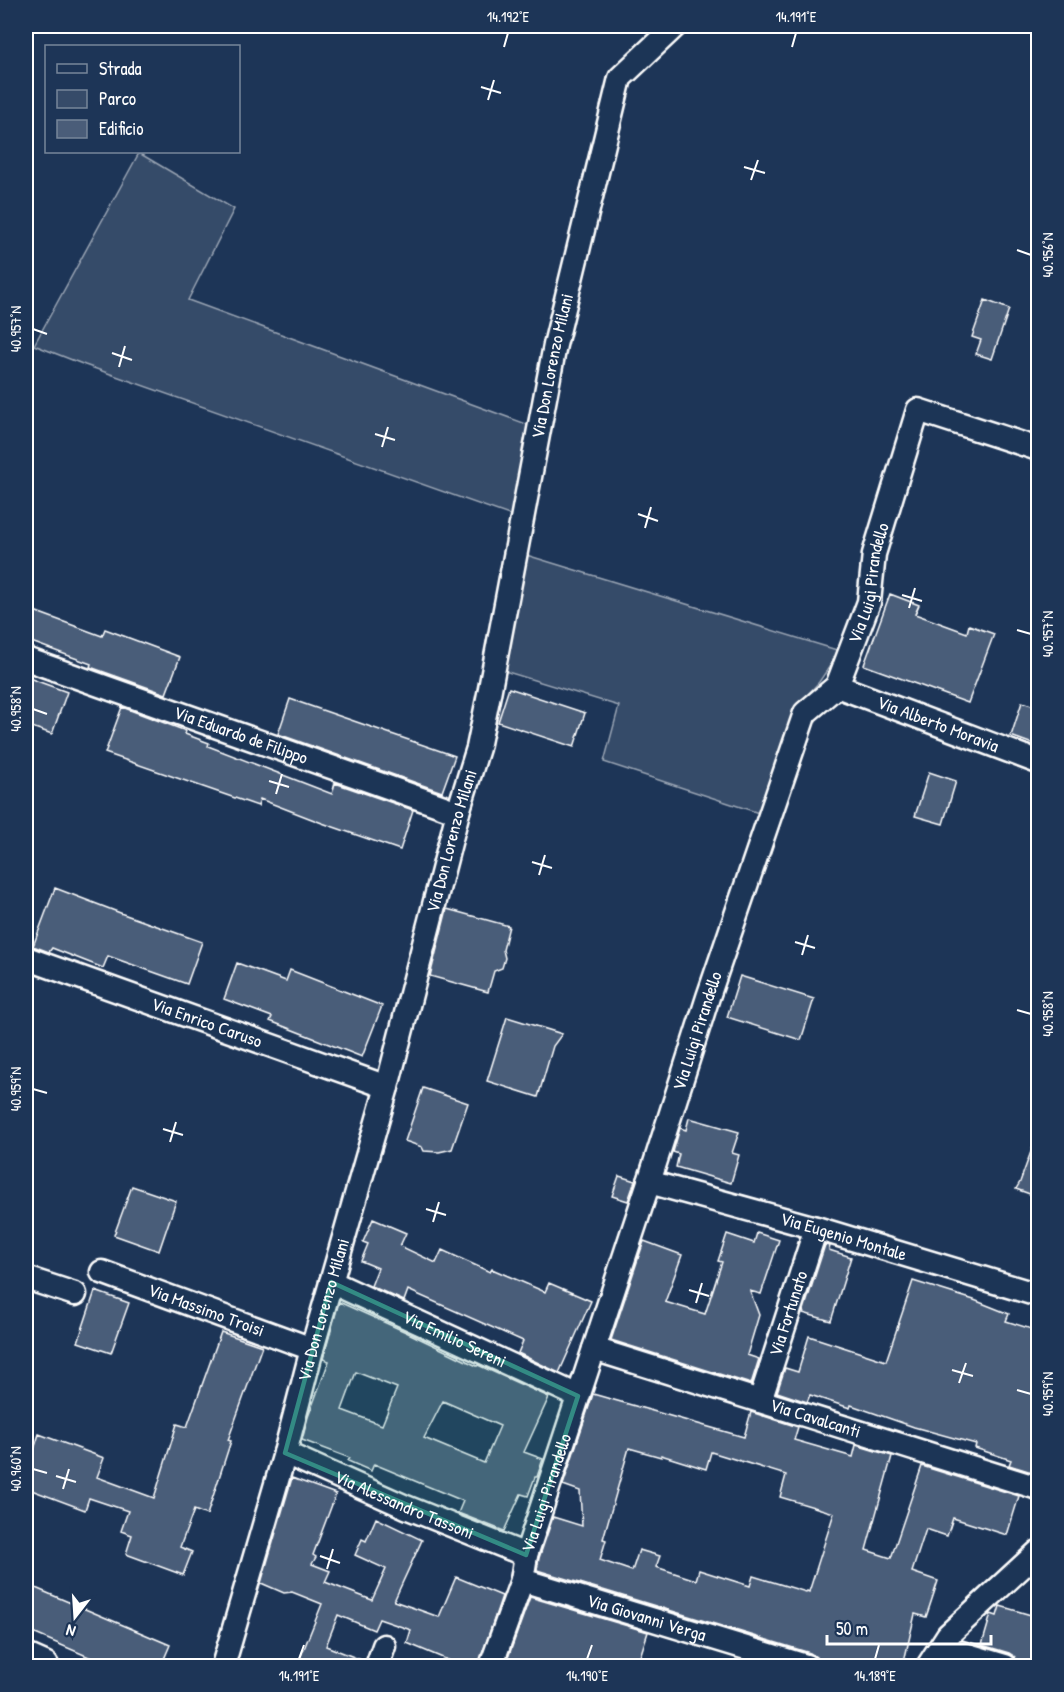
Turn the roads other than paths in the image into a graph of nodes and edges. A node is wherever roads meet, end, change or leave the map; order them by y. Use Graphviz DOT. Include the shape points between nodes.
graph roads {
  1 [pos="675,26"];
  2 [pos="1038,449"];
  3 [pos="26,659"];
  4 [pos="837,686"];
  5 [pos="1038,762"];
  6 [pos="458,812"];
  7 [pos="26,958"];
  8 [pos="387,1087"];
  9 [pos="649,1182"];
  10 [pos="816,1228"];
  11 [pos="102,1272"];
  12 [pos="26,1278"];
  13 [pos="331,1282"];
  14 [pos="75,1294"];
  15 [pos="1038,1295"];
  16 [pos="312,1349"];
  17 [pos="594,1349"];
  18 [pos="578,1396"];
  19 [pos="760,1401"];
  20 [pos="285,1454"];
  21 [pos="1038,1488"];
  22 [pos="1038,1552"];
  23 [pos="526,1555"];
  24 [pos="522,1580"];
  25 [pos="941,1647"];
  26 [pos="26,1658"];
  27 [pos="44,1666"];
  28 [pos="223,1666"];
  29 [pos="491,1666"];
  30 [pos="806,1666"];
  31 [pos="928,1666"];
  32 [pos="1005,1666"];
  1 -- 6 [label="street, Via Don Lorenzo Milani" via="620,78 555,345 478,748"];
  2 -- 4 [label="street, Via Luigi Pirandello" via="918,410 874,554 869,602"];
  3 -- 6 [label="street, Via Eduardo de Filippo"];
  4 -- 5 [label="street, Via Alberto Moravia"];
  4 -- 9 [label="street, Via Luigi Pirandello" via="806,713"];
  6 -- 8 [label="street, Via Don Lorenzo Milani"];
  7 -- 8 [label="street, Via Enrico Caruso"];
  8 -- 13 [label="street, Via Don Lorenzo Milani"];
  9 -- 10 [label="street, Via Eugenio Montale"];
  9 -- 17 [label="street, Via Luigi Pirandello"];
  10 -- 15 [label="street, Via Eugenio Montale"];
  10 -- 19 [label="street, Via Fortunato"];
  11 -- 16 [label="street, Via Massimo Troisi"];
  12 -- 14 [label="street"];
  13 -- 16 [label="street, Via Don Lorenzo Milani"];
  13 -- 18 [label="street, Via Emilio Sereni"];
  16 -- 20 [label="street, Via Don Lorenzo Milani"];
  17 -- 18 [label="street, Via Luigi Pirandello"];
  17 -- 19 [label="street, Via Cavalcanti"];
  18 -- 23 [label="street, Via Luigi Pirandello"];
  19 -- 21 [label="street, Via Cavalcanti"];
  20 -- 23 [label="street, Via Alessandro Tassoni"];
  20 -- 28 [label="street, Via Don Lorenzo Milani"];
  22 -- 25 [label="street" via="948,1635"];
  23 -- 24 [label="street, Via Luigi Pirandello"];
  24 -- 29 [label="street, Via Luigi Pirandello"];
  24 -- 30 [label="street, Via Giovanni Verga"];
  25 -- 31 [label="street"];
  25 -- 32 [label="street"];
  26 -- 27 [label="main road"];
}
